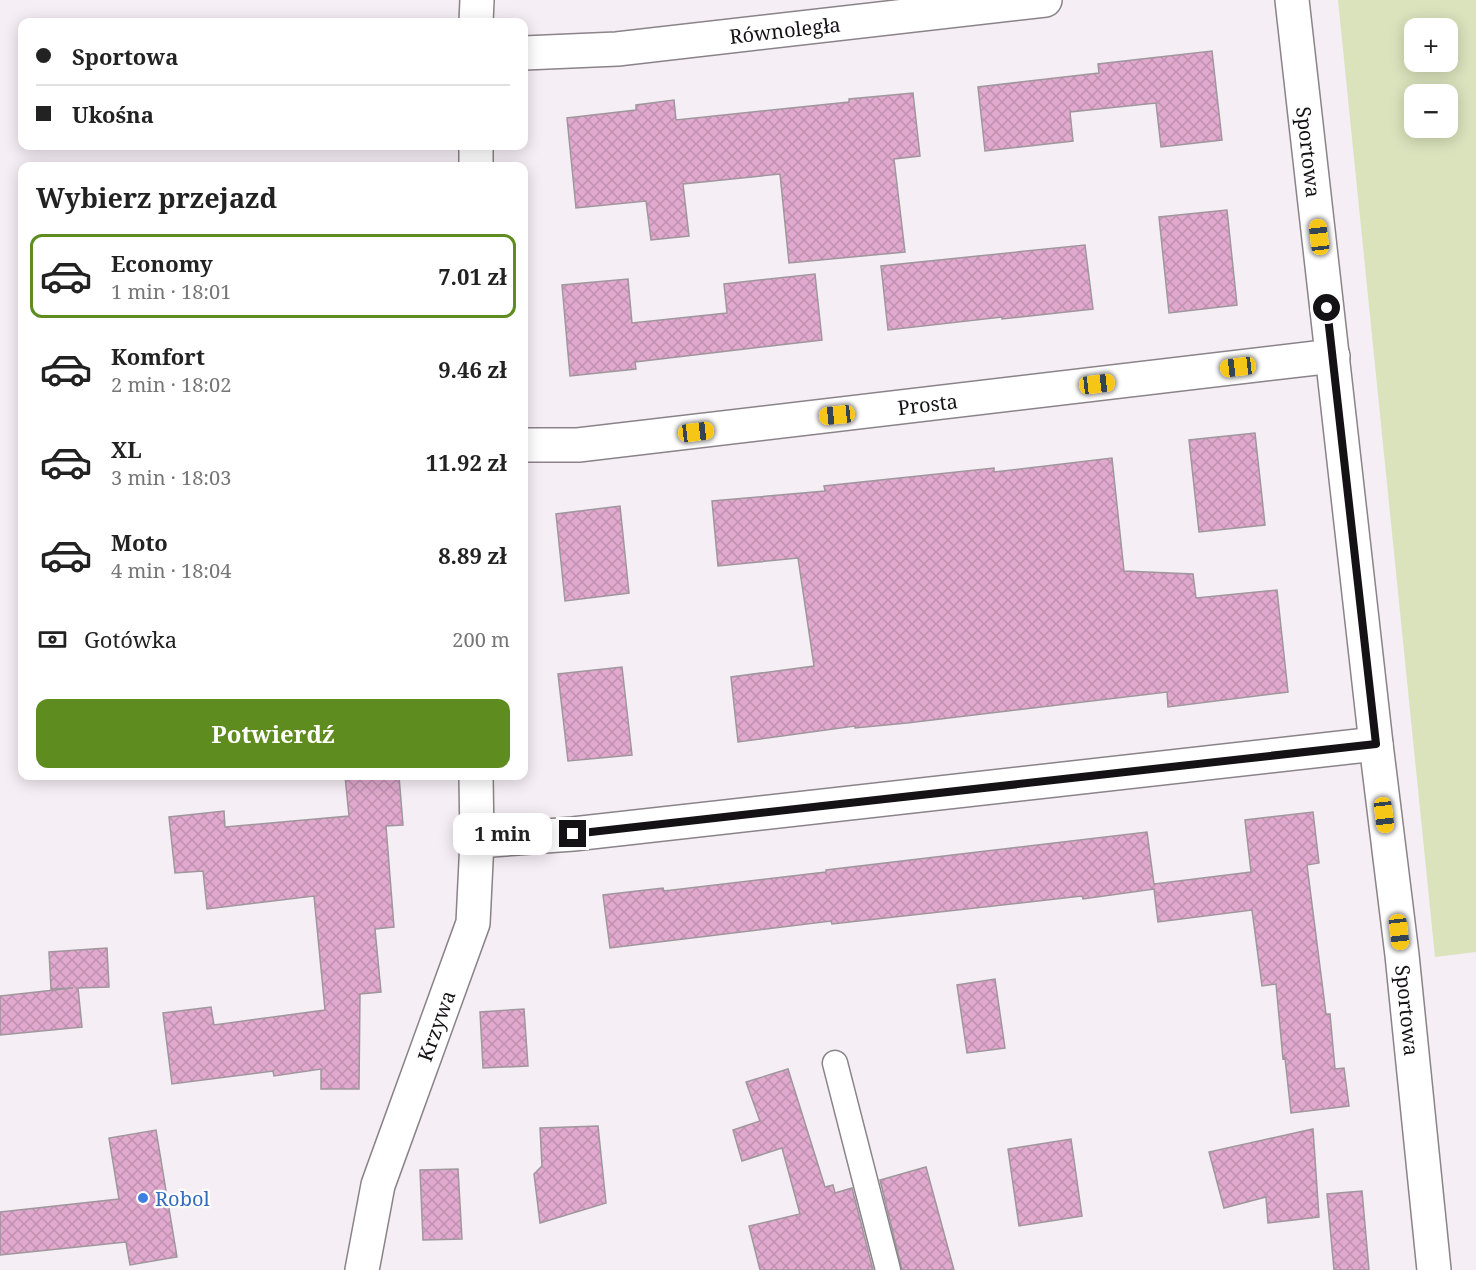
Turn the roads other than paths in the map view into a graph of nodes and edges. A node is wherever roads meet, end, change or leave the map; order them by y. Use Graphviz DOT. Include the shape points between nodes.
graph roads {
  1 [pos="477,0"];
  2 [pos="1045,0"];
  3 [pos="1292,0"];
  4 [pos="902,8"];
  5 [pos="476,18"];
  6 [pos="528,53"];
  7 [pos="1333,356"];
  8 [pos="528,445"];
  9 [pos="1376,744"];
  10 [pos="476,780"];
  11 [pos="477,841"];
  12 [pos="835,1063"];
  13 [pos="362,1270"];
  14 [pos="888,1270"];
  15 [pos="1434,1270"];
  1 -- 5 [label="street"];
  2 -- 4 [label="street, Równoległa"];
  3 -- 7 [label="street, Sportowa"];
  4 -- 6 [label="street, Równoległa" via="617,49"];
  7 -- 8 [label="street, Prosta" via="578,446"];
  7 -- 9 [label="street, Sportowa"];
  9 -- 11 [label="street" via="573,834"];
  9 -- 15 [label="street, Sportowa"];
  10 -- 11 [label="street, Krzywa"];
  11 -- 13 [label="street, Krzywa" via="473,923 378,1185"];
  12 -- 14 [label="lane"];
}
